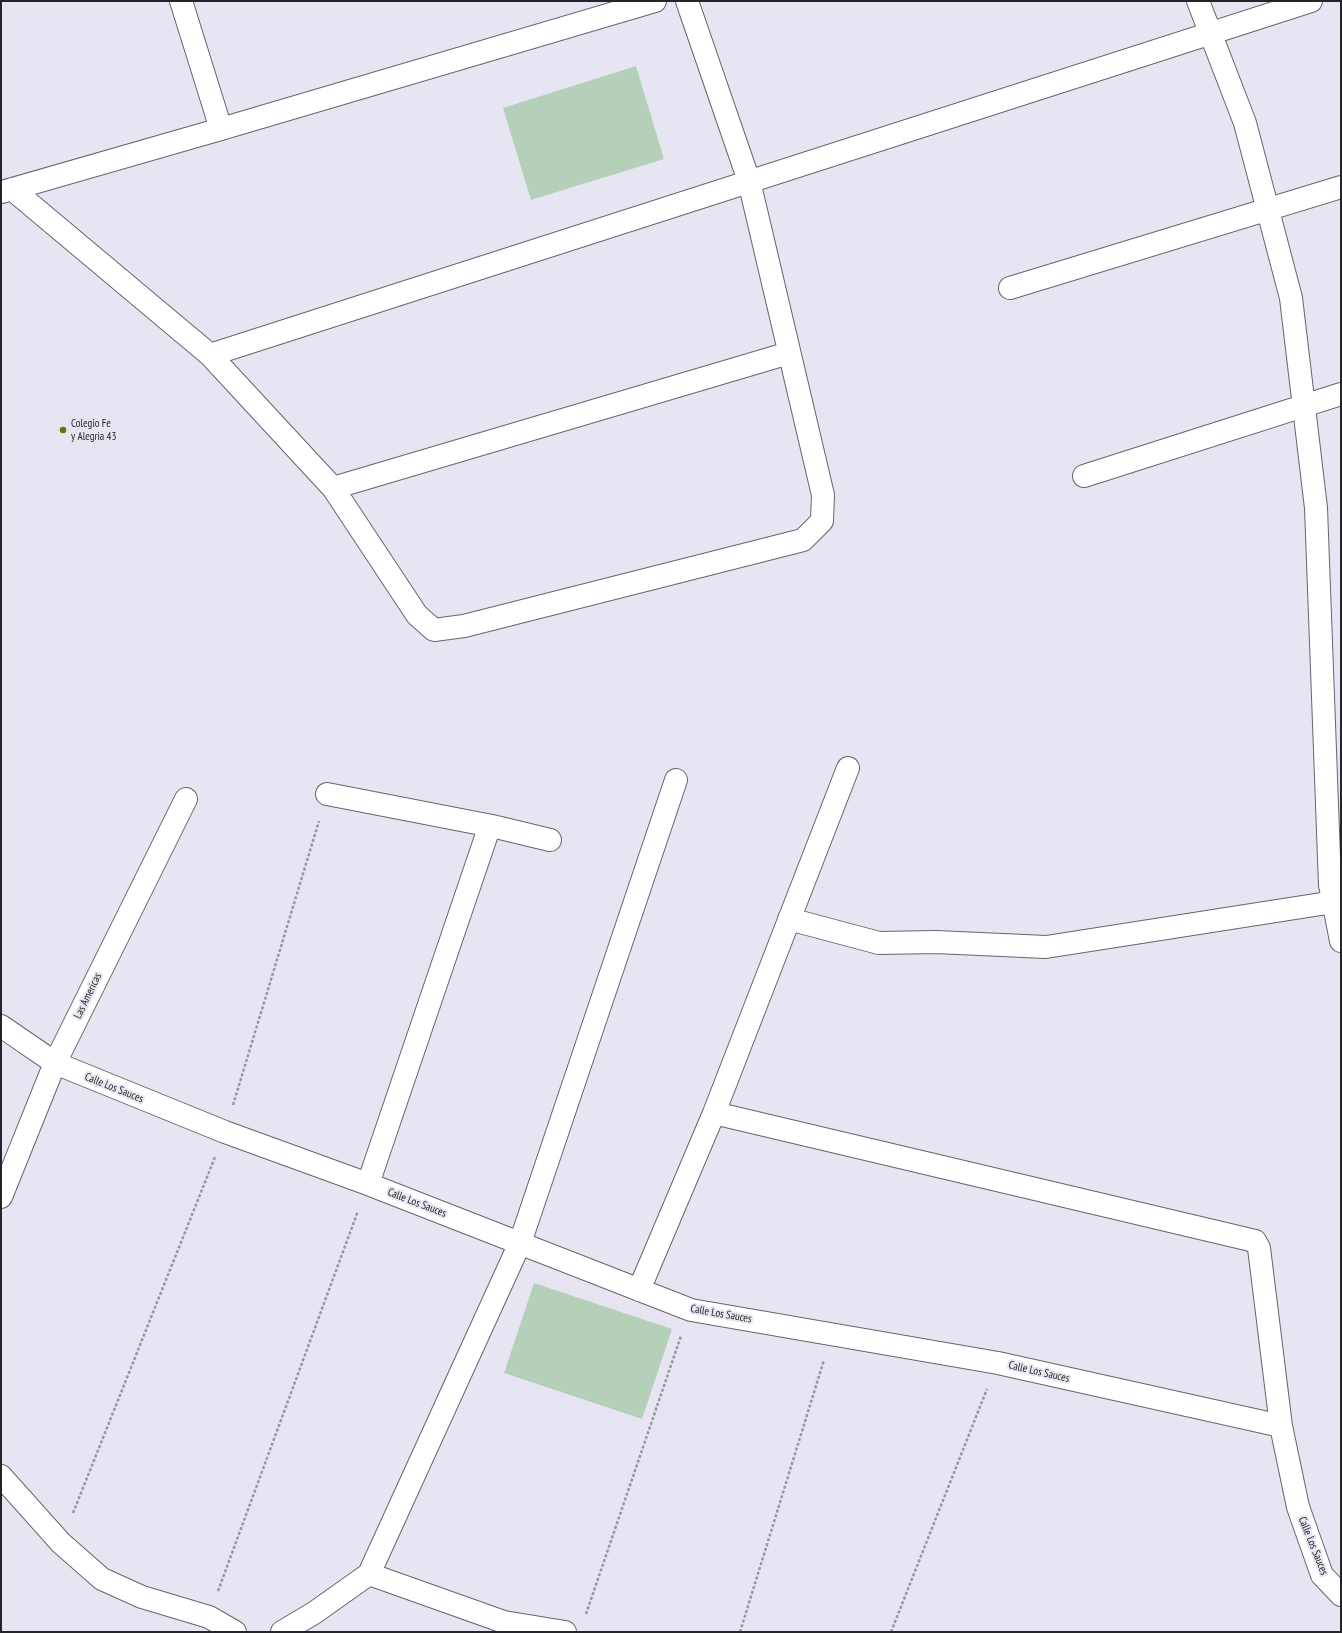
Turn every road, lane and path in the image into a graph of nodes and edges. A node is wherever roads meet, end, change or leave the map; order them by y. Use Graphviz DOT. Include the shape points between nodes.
graph roads {
  1 [pos="181,1"];
  2 [pos="654,1"];
  3 [pos="687,1"];
  4 [pos="1198,1"];
  5 [pos="1310,1"];
  6 [pos="1211,33"];
  7 [pos="222,129"];
  8 [pos="749,181"];
  9 [pos="1341,187"];
  10 [pos="7,191"];
  11 [pos="1267,209"];
  12 [pos="1010,288"];
  13 [pos="789,354"];
  14 [pos="210,355"];
  15 [pos="1341,394"];
  16 [pos="1304,406"];
  17 [pos="1084,476"];
  18 [pos="333,488"];
  19 [pos="848,768"];
  20 [pos="676,780"];
  21 [pos="327,794"];
  22 [pos="186,799"];
  23 [pos="492,826"];
  24 [pos="550,840"];
  25 [pos="1338,902"];
  26 [pos="789,919"];
  27 [pos="1341,941"];
  28 [pos="1,1026"];
  29 [pos="55,1063"];
  30 [pos="714,1113"];
  31 [pos="225,1132"];
  32 [pos="368,1184"];
  33 [pos="1,1197"];
  34 [pos="520,1244"];
  35 [pos="639,1290"];
  36 [pos="691,1310"];
  37 [pos="832,1333"];
  38 [pos="998,1363"];
  39 [pos="1281,1426"];
  40 [pos="1,1476"];
  41 [pos="61,1544"];
  42 [pos="369,1574"];
  43 [pos="1341,1596"];
  44 [pos="209,1617"];
  45 [pos="585,1617"];
  46 [pos="235,1632"];
  47 [pos="282,1632"];
  48 [pos="565,1632"];
  49 [pos="740,1632"];
  50 [pos="891,1632"];
  1 -- 7 [label="street"];
  2 -- 7 [label="street"];
  3 -- 8 [label="street"];
  4 -- 6 [label="street"];
  5 -- 6 [label="street"];
  6 -- 8 [label="street"];
  6 -- 11 [label="street" via="1245,123"];
  7 -- 10 [label="street"];
  8 -- 13 [label="street"];
  8 -- 14 [label="street"];
  9 -- 11 [label="street"];
  10 -- 14 [label="street"];
  11 -- 12 [label="street"];
  11 -- 16 [label="street" via="1291,298"];
  13 -- 18 [label="street"];
  13 -- 18 [label="street" via="823,495 822,521 803,540 464,626 434,630 417,615"];
  14 -- 18 [label="street"];
  15 -- 16 [label="street"];
  16 -- 17 [label="street"];
  16 -- 25 [label="street" via="1316,508 1330,878"];
  19 -- 26 [label="street"];
  20 -- 34 [label="street"];
  21 -- 23 [label="street"];
  21 -- 31 [label="path"];
  22 -- 29 [label="street, Las Americas"];
  23 -- 24 [label="street"];
  23 -- 32 [label="street" via="487,834"];
  25 -- 26 [label="street" via="1046,947 936,942 879,944"];
  25 -- 27 [label="street"];
  26 -- 30 [label="street"];
  28 -- 29 [label="street, Calle Los Sauces"];
  29 -- 31 [label="street, Calle Los Sauces"];
  29 -- 33 [label="street, Las Americas"];
  30 -- 35 [label="street"];
  30 -- 39 [label="street" via="1255,1241 1259,1248"];
  31 -- 32 [label="street, Calle Los Sauces"];
  31 -- 41 [label="path"];
  32 -- 34 [label="street, Calle Los Sauces"];
  32 -- 44 [label="path"];
  34 -- 35 [label="street, Calle Los Sauces"];
  34 -- 42 [label="street"];
  35 -- 36 [label="street, Calle Los Sauces"];
  36 -- 37 [label="street, Calle Los Sauces"];
  36 -- 45 [label="path"];
  37 -- 38 [label="street, Calle Los Sauces"];
  37 -- 49 [label="path"];
  38 -- 39 [label="street, Calle Los Sauces"];
  38 -- 50 [label="path"];
  39 -- 43 [label="street, Calle Los Sauces" via="1298,1507 1322,1575"];
  40 -- 41 [label="street"];
  41 -- 44 [label="street" via="102,1579 142,1597"];
  42 -- 47 [label="street"];
  42 -- 48 [label="street" via="504,1622"];
  44 -- 46 [label="street"];
}
